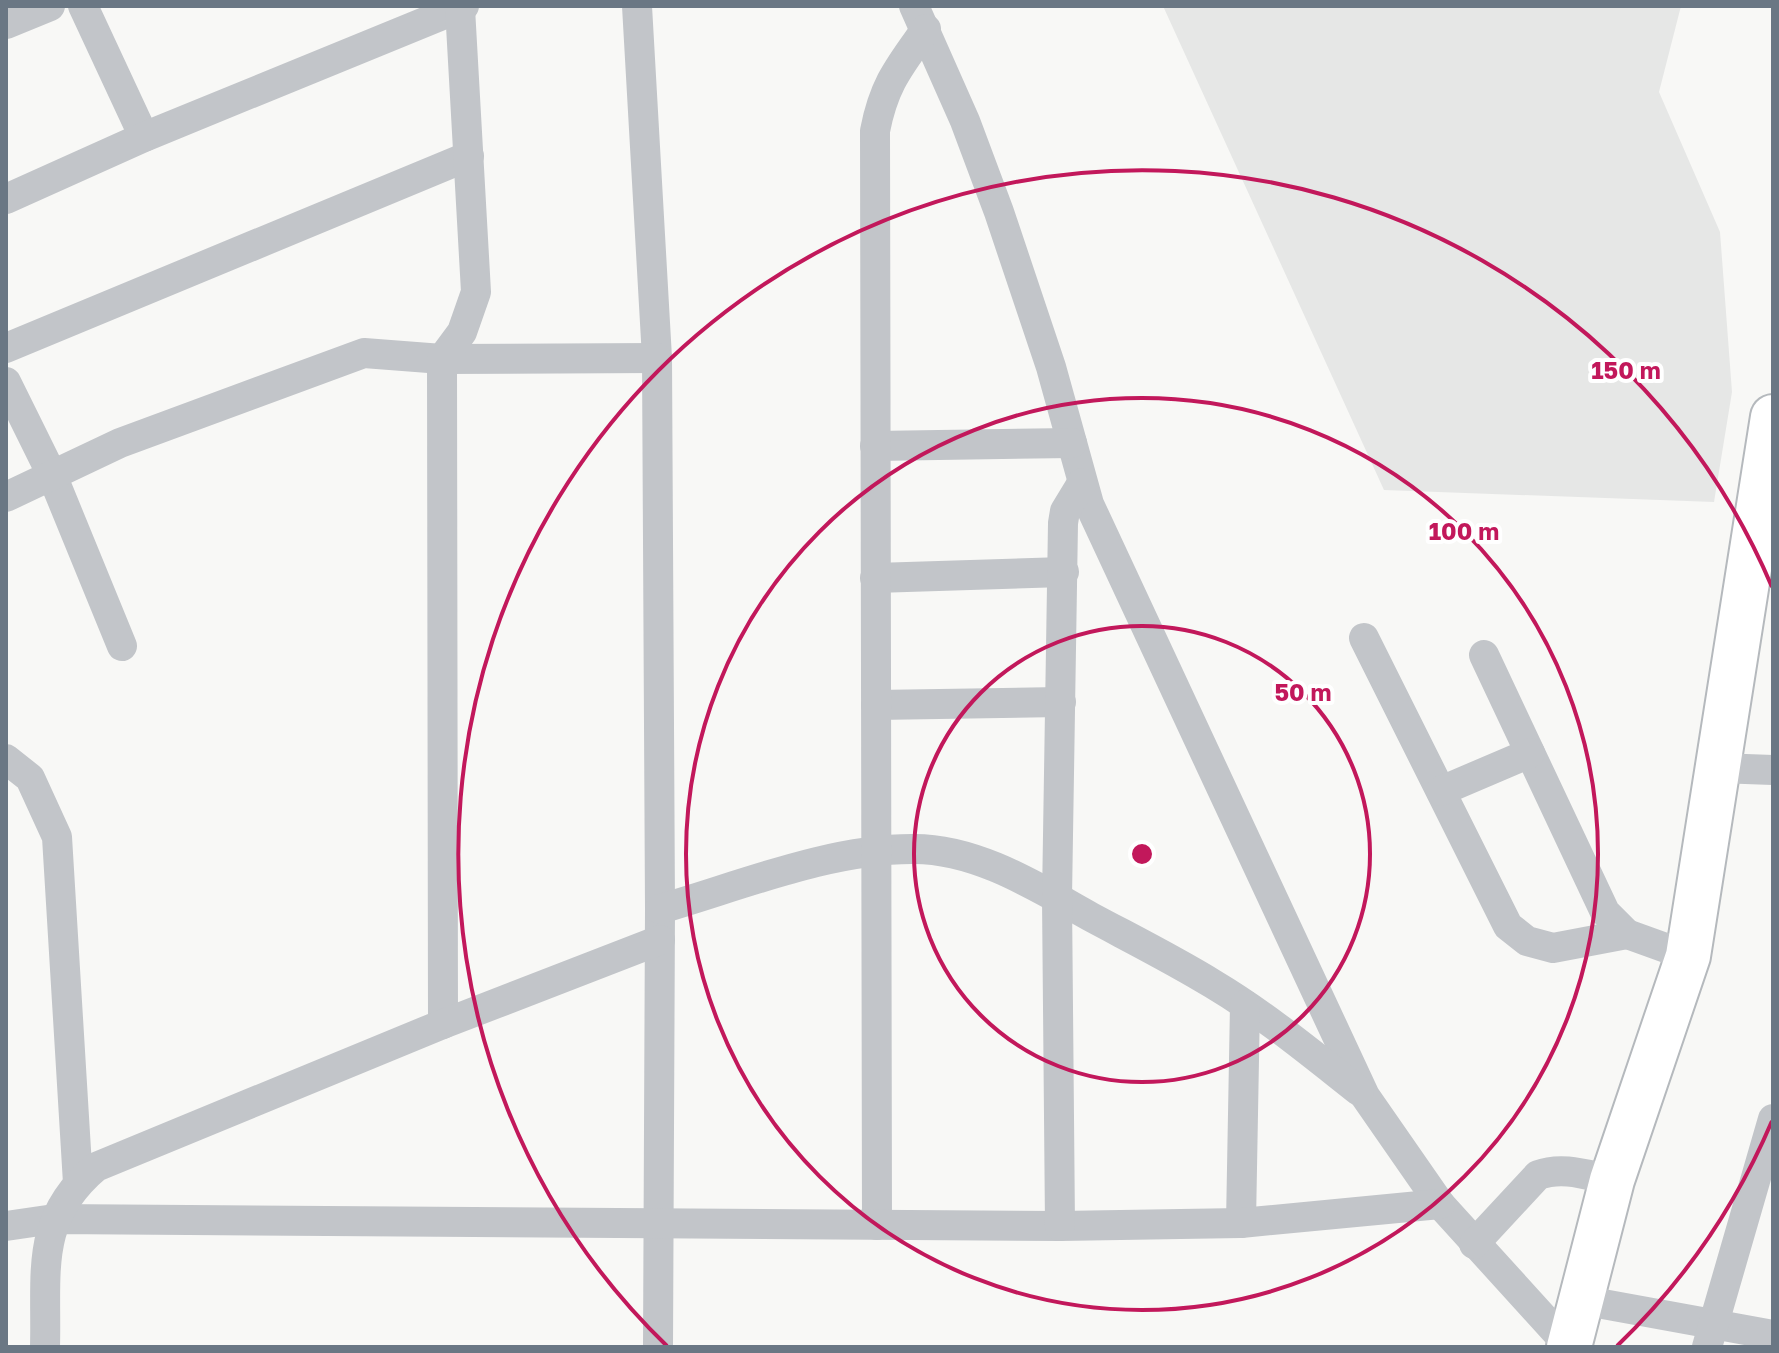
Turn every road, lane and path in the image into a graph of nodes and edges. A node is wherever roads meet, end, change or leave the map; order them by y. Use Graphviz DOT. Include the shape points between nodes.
graph roads {
  1 [pos="50,6"];
  2 [pos="83,6"];
  3 [pos="637,6"];
  4 [pos="462,7"];
  5 [pos="920,18"];
  6 [pos="6,24"];
  7 [pos="144,137"];
  8 [pos="469,156"];
  9 [pos="6,199"];
  10 [pos="6,348"];
  11 [pos="657,358"];
  12 [pos="442,359"];
  13 [pos="6,382"];
  14 [pos="1773,417"];
  15 [pos="1072,443"];
  16 [pos="875,446"];
  17 [pos="52,475"];
  18 [pos="1082,483"];
  19 [pos="6,497"];
  20 [pos="1064,572"];
  21 [pos="875,578"];
  22 [pos="1364,638"];
  23 [pos="122,646"];
  24 [pos="1484,655"];
  25 [pos="1061,702"];
  26 [pos="876,705"];
  27 [pos="1530,753"];
  28 [pos="6,759"];
  29 [pos="1718,768"];
  30 [pos="1773,770"];
  31 [pos="1441,791"];
  32 [pos="876,850"];
  33 [pos="1057,898"];
  34 [pos="660,909"];
  35 [pos="1627,934"];
  36 [pos="660,940"];
  37 [pos="1688,956"];
  38 [pos="1245,1005"];
  39 [pos="443,1024"];
  40 [pos="1365,1096"];
  41 [pos="1773,1119"];
  42 [pos="1612,1180"];
  43 [pos="78,1183"];
  44 [pos="1440,1204"];
  45 [pos="54,1219"];
  46 [pos="1241,1223"];
  47 [pos="658,1224"];
  48 [pos="877,1225"];
  49 [pos="6,1226"];
  50 [pos="1060,1226"];
  51 [pos="1474,1244"];
  52 [pos="1581,1300"];
  53 [pos="1773,1335"];
  54 [pos="1710,1336"];
  55 [pos="1569,1346"];
  56 [pos="45,1347"];
  57 [pos="658,1347"];
  1 -- 6 [label="street"];
  2 -- 7 [label="street"];
  3 -- 11 [label="street"];
  4 -- 7 [label="street"];
  4 -- 8 [label="street"];
  5 -- 15 [label="street" via="999,212"];
  5 -- 16 [label="street" via="889,81 875,131"];
  7 -- 9 [label="street"];
  8 -- 10 [label="street"];
  8 -- 12 [label="street" via="476,292 462,332"];
  11 -- 12 [label="street"];
  11 -- 34 [label="street"];
  12 -- 17 [label="street" via="364,353 120,443"];
  12 -- 39 [label="street"];
  13 -- 17 [label="street"];
  14 -- 29 [label="street"];
  15 -- 16 [label="street"];
  15 -- 18 [label="street"];
  16 -- 21 [label="street"];
  17 -- 19 [label="street"];
  17 -- 23 [label="street"];
  18 -- 20 [label="street" via="1065,511"];
  18 -- 40 [label="street"];
  20 -- 21 [label="street"];
  20 -- 25 [label="street"];
  21 -- 26 [label="street"];
  22 -- 31 [label="street"];
  24 -- 27 [label="street"];
  25 -- 26 [label="street"];
  25 -- 33 [label="street"];
  26 -- 32 [label="street"];
  27 -- 31 [label="street"];
  27 -- 35 [label="street" via="1605,912"];
  28 -- 43 [label="street" via="30,778 57,837"];
  29 -- 30 [label="street"];
  29 -- 37 [label="street"];
  31 -- 35 [label="street" via="1508,926 1527,941 1553,948"];
  32 -- 33 [label="street" via="959,855"];
  32 -- 34 [label="street"];
  32 -- 48 [label="street"];
  33 -- 38 [label="street"];
  33 -- 50 [label="street"];
  34 -- 36 [label="street"];
  35 -- 37 [label="street"];
  36 -- 39 [label="street"];
  36 -- 47 [label="street"];
  37 -- 42 [label="street"];
  38 -- 40 [label="street"];
  38 -- 46 [label="street"];
  39 -- 43 [label="street" via="96,1167"];
  40 -- 44 [label="street"];
  41 -- 54 [label="street"];
  42 -- 51 [label="street" via="1565,1170 1538,1175"];
  42 -- 52 [label="street"];
  43 -- 45 [label="street"];
  44 -- 46 [label="street"];
  44 -- 51 [label="street"];
  45 -- 47 [label="street"];
  45 -- 49 [label="street"];
  45 -- 56 [label="street" via="48,1239"];
  46 -- 50 [label="street"];
  47 -- 48 [label="street"];
  47 -- 57 [label="street"];
  48 -- 50 [label="street"];
  51 -- 55 [label="street"];
  52 -- 54 [label="street"];
  52 -- 55 [label="street"];
  53 -- 54 [label="street"];
}
